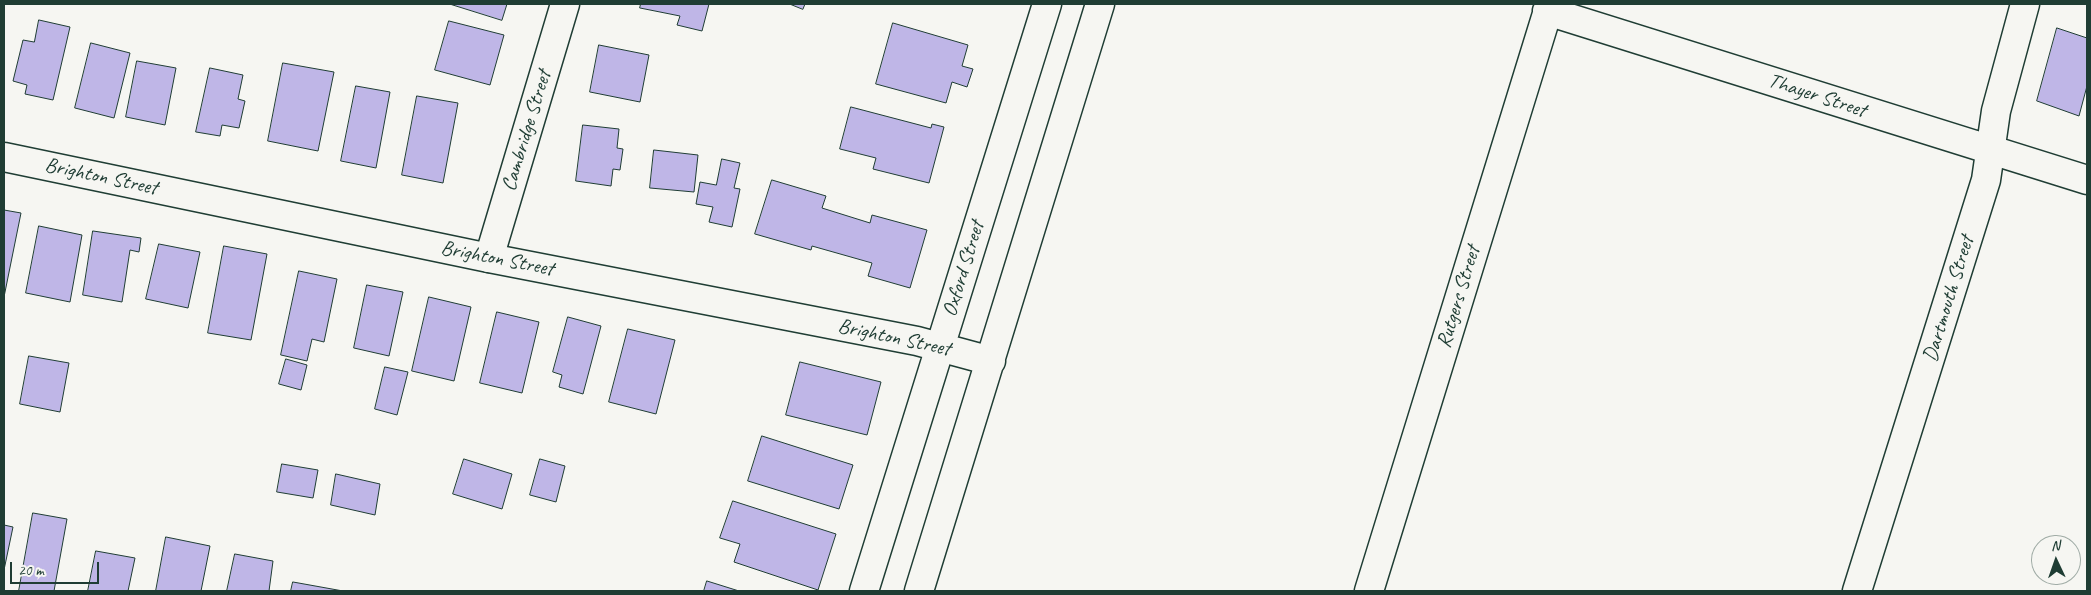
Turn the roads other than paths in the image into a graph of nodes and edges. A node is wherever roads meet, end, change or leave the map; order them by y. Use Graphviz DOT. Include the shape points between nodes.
graph roads {
  1 [pos="565,4"];
  2 [pos="1047,4"];
  3 [pos="1100,4"];
  4 [pos="2025,4"];
  5 [pos="1549,7"];
  6 [pos="1990,151"];
  7 [pos="4,156"];
  8 [pos="2087,180"];
  9 [pos="489,258"];
  10 [pos="939,347"];
  11 [pos="991,361"];
  12 [pos="864,591"];
  13 [pos="919,591"];
  14 [pos="1369,591"];
  15 [pos="1857,591"];
  1 -- 9 [label="street, Cambridge Street"];
  2 -- 10 [label="street, Oxford Street"];
  3 -- 11 [label="street"];
  4 -- 6 [label="street, Dartmouth Street" via="1996,111"];
  5 -- 6 [label="street, Thayer Street"];
  5 -- 14 [label="street, Rutgers Street"];
  6 -- 8 [label="street, Thayer Street"];
  6 -- 15 [label="street, Dartmouth Street" via="1986,180"];
  7 -- 9 [label="street, Brighton Street"];
  9 -- 10 [label="street, Brighton Street"];
  10 -- 11 [label="street, Brighton Street"];
  10 -- 12 [label="street, Oxford Street"];
  11 -- 13 [label="street"];
}
